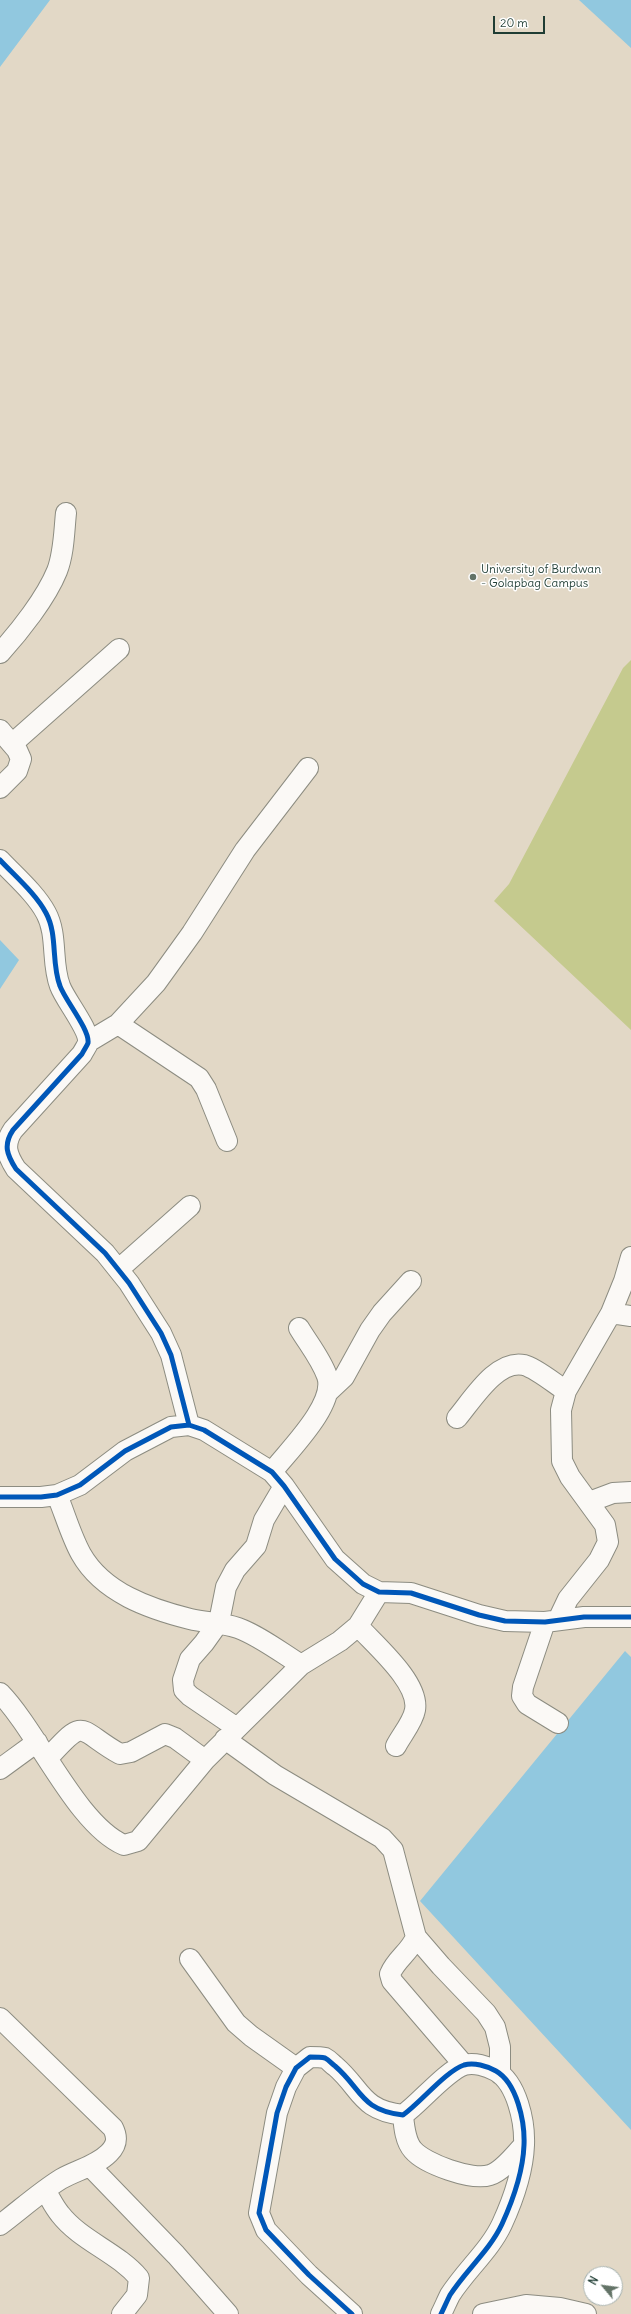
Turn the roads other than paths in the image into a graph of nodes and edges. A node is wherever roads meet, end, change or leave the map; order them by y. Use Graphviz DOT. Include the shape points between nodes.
graph roads {
  1 [pos="66,513"];
  2 [pos="119,649"];
  3 [pos="0,653"];
  4 [pos="6,737"];
  5 [pos="308,768"];
  6 [pos="0,788"];
  7 [pos="0,860"];
  8 [pos="118,1024"];
  9 [pos="88,1042"];
  10 [pos="227,1142"];
  11 [pos="3,1146"];
  12 [pos="190,1206"];
  13 [pos="631,1257"];
  14 [pos="119,1269"];
  15 [pos="411,1281"];
  16 [pos="611,1313"];
  17 [pos="631,1316"];
  18 [pos="299,1328"];
  19 [pos="328,1392"];
  20 [pos="566,1392"];
  21 [pos="457,1418"];
  22 [pos="189,1425"];
  23 [pos="278,1479"];
  24 [pos="631,1492"];
  25 [pos="57,1495"];
  26 [pos="0,1497"];
  27 [pos="589,1502"];
  28 [pos="378,1592"];
  29 [pos="631,1617"];
  30 [pos="552,1621"];
  31 [pos="219,1622"];
  32 [pos="358,1626"];
  33 [pos="301,1665"];
  34 [pos="0,1693"];
  35 [pos="558,1723"];
  36 [pos="231,1734"];
  37 [pos="37,1742"];
  38 [pos="396,1746"];
  39 [pos="48,1758"];
  40 [pos="205,1760"];
  41 [pos="0,1769"];
  42 [pos="416,1937"];
  43 [pos="190,1959"];
  44 [pos="0,2018"];
  45 [pos="464,2065"];
  46 [pos="296,2068"];
  47 [pos="500,2074"];
  48 [pos="402,2115"];
  49 [pos="524,2145"];
  50 [pos="90,2166"];
  51 [pos="45,2190"];
  52 [pos="0,2225"];
  53 [pos="122,2314"];
  54 [pos="228,2314"];
  55 [pos="352,2314"];
  56 [pos="441,2314"];
  57 [pos="483,2314"];
  58 [pos="586,2314"];
  1 -- 3 [label="street" via="57,570 48,589"];
  2 -- 4 [label="street"];
  4 -- 6 [label="street" via="21,759 17,771"];
  5 -- 8 [label="street" via="233,868 192,933 156,983"];
  7 -- 9 [label="street" via="25,886 46,914 52,929 59,984 86,1032"];
  8 -- 9 [label="street"];
  8 -- 10 [label="street" via="199,1078 206,1089"];
  9 -- 11 [label="street" via="82,1054 13,1130"];
  11 -- 14 [label="street" via="16,1169"];
  12 -- 14 [label="street"];
  13 -- 16 [label="street"];
  14 -- 22 [label="street" via="162,1333 171,1355"];
  15 -- 19 [label="street" via="382,1313 344,1377"];
  16 -- 17 [label="street"];
  16 -- 20 [label="street"];
  18 -- 19 [label="street" via="327,1376"];
  19 -- 23 [label="street" via="321,1409"];
  20 -- 21 [label="street" via="525,1366 510,1364 499,1369"];
  20 -- 27 [label="street" via="561,1410 562,1460 570,1477"];
  22 -- 23 [label="street" via="204,1430"];
  22 -- 25 [label="street" via="171,1427 125,1451 80,1485"];
  23 -- 28 [label="street" via="335,1559 363,1584"];
  23 -- 31 [label="street" via="256,1546 235,1570 226,1587"];
  24 -- 27 [label="street" via="613,1493"];
  25 -- 26 [label="street"];
  25 -- 31 [label="street" via="81,1554 94,1573 120,1593 155,1610 196,1620"];
  27 -- 30 [label="street" via="605,1525 608,1542 600,1560"];
  28 -- 30 [label="street" via="418,1595 505,1621"];
  28 -- 32 [label="street"];
  29 -- 30 [label="street" via="584,1617"];
  30 -- 35 [label="street" via="523,1687 522,1696 528,1704"];
  31 -- 33 [label="street" via="240,1629"];
  31 -- 36 [label="street" via="190,1659 183,1680 184,1690"];
  32 -- 33 [label="street" via="340,1641"];
  32 -- 38 [label="street" via="410,1684 414,1696 415,1711"];
  33 -- 36 [label="street"];
  34 -- 37 [label="street"];
  36 -- 40 [label="street"];
  36 -- 42 [label="street" via="275,1775 382,1838 393,1850"];
  37 -- 39 [label="street"];
  37 -- 41 [label="street"];
  39 -- 40 [label="street" via="71,1733 81,1730 120,1754 131,1752 165,1734 175,1738"];
  39 -- 40 [label="street" via="84,1811 112,1840 124,1845 138,1841"];
  42 -- 45 [label="street" via="412,1948 393,1966 390,1974 392,1981"];
  42 -- 47 [label="street" via="486,2013 495,2027 500,2047"];
  43 -- 46 [label="street" via="236,2023"];
  44 -- 50 [label="street" via="113,2128 117,2136 116,2142 109,2153"];
  45 -- 47 [label="street" via="482,2065"];
  45 -- 48 [label="street"];
  46 -- 48 [label="street" via="310,2057 326,2058 367,2102 388,2113"];
  46 -- 55 [label="street" via="277,2113 260,2213 266,2230 309,2275"];
  47 -- 49 [label="street" via="511,2087 518,2102"];
  48 -- 49 [label="street" via="409,2144 419,2155 477,2178 491,2175 505,2165"];
  49 -- 56 [label="street" via="516,2188 502,2225 450,2295"];
  50 -- 51 [label="street"];
  50 -- 54 [label="street" via="176,2255"];
  51 -- 52 [label="street"];
  51 -- 53 [label="street" via="60,2214 76,2229 129,2266 139,2278 137,2295"];
  57 -- 58 [label="street" via="526,2304"];
}
